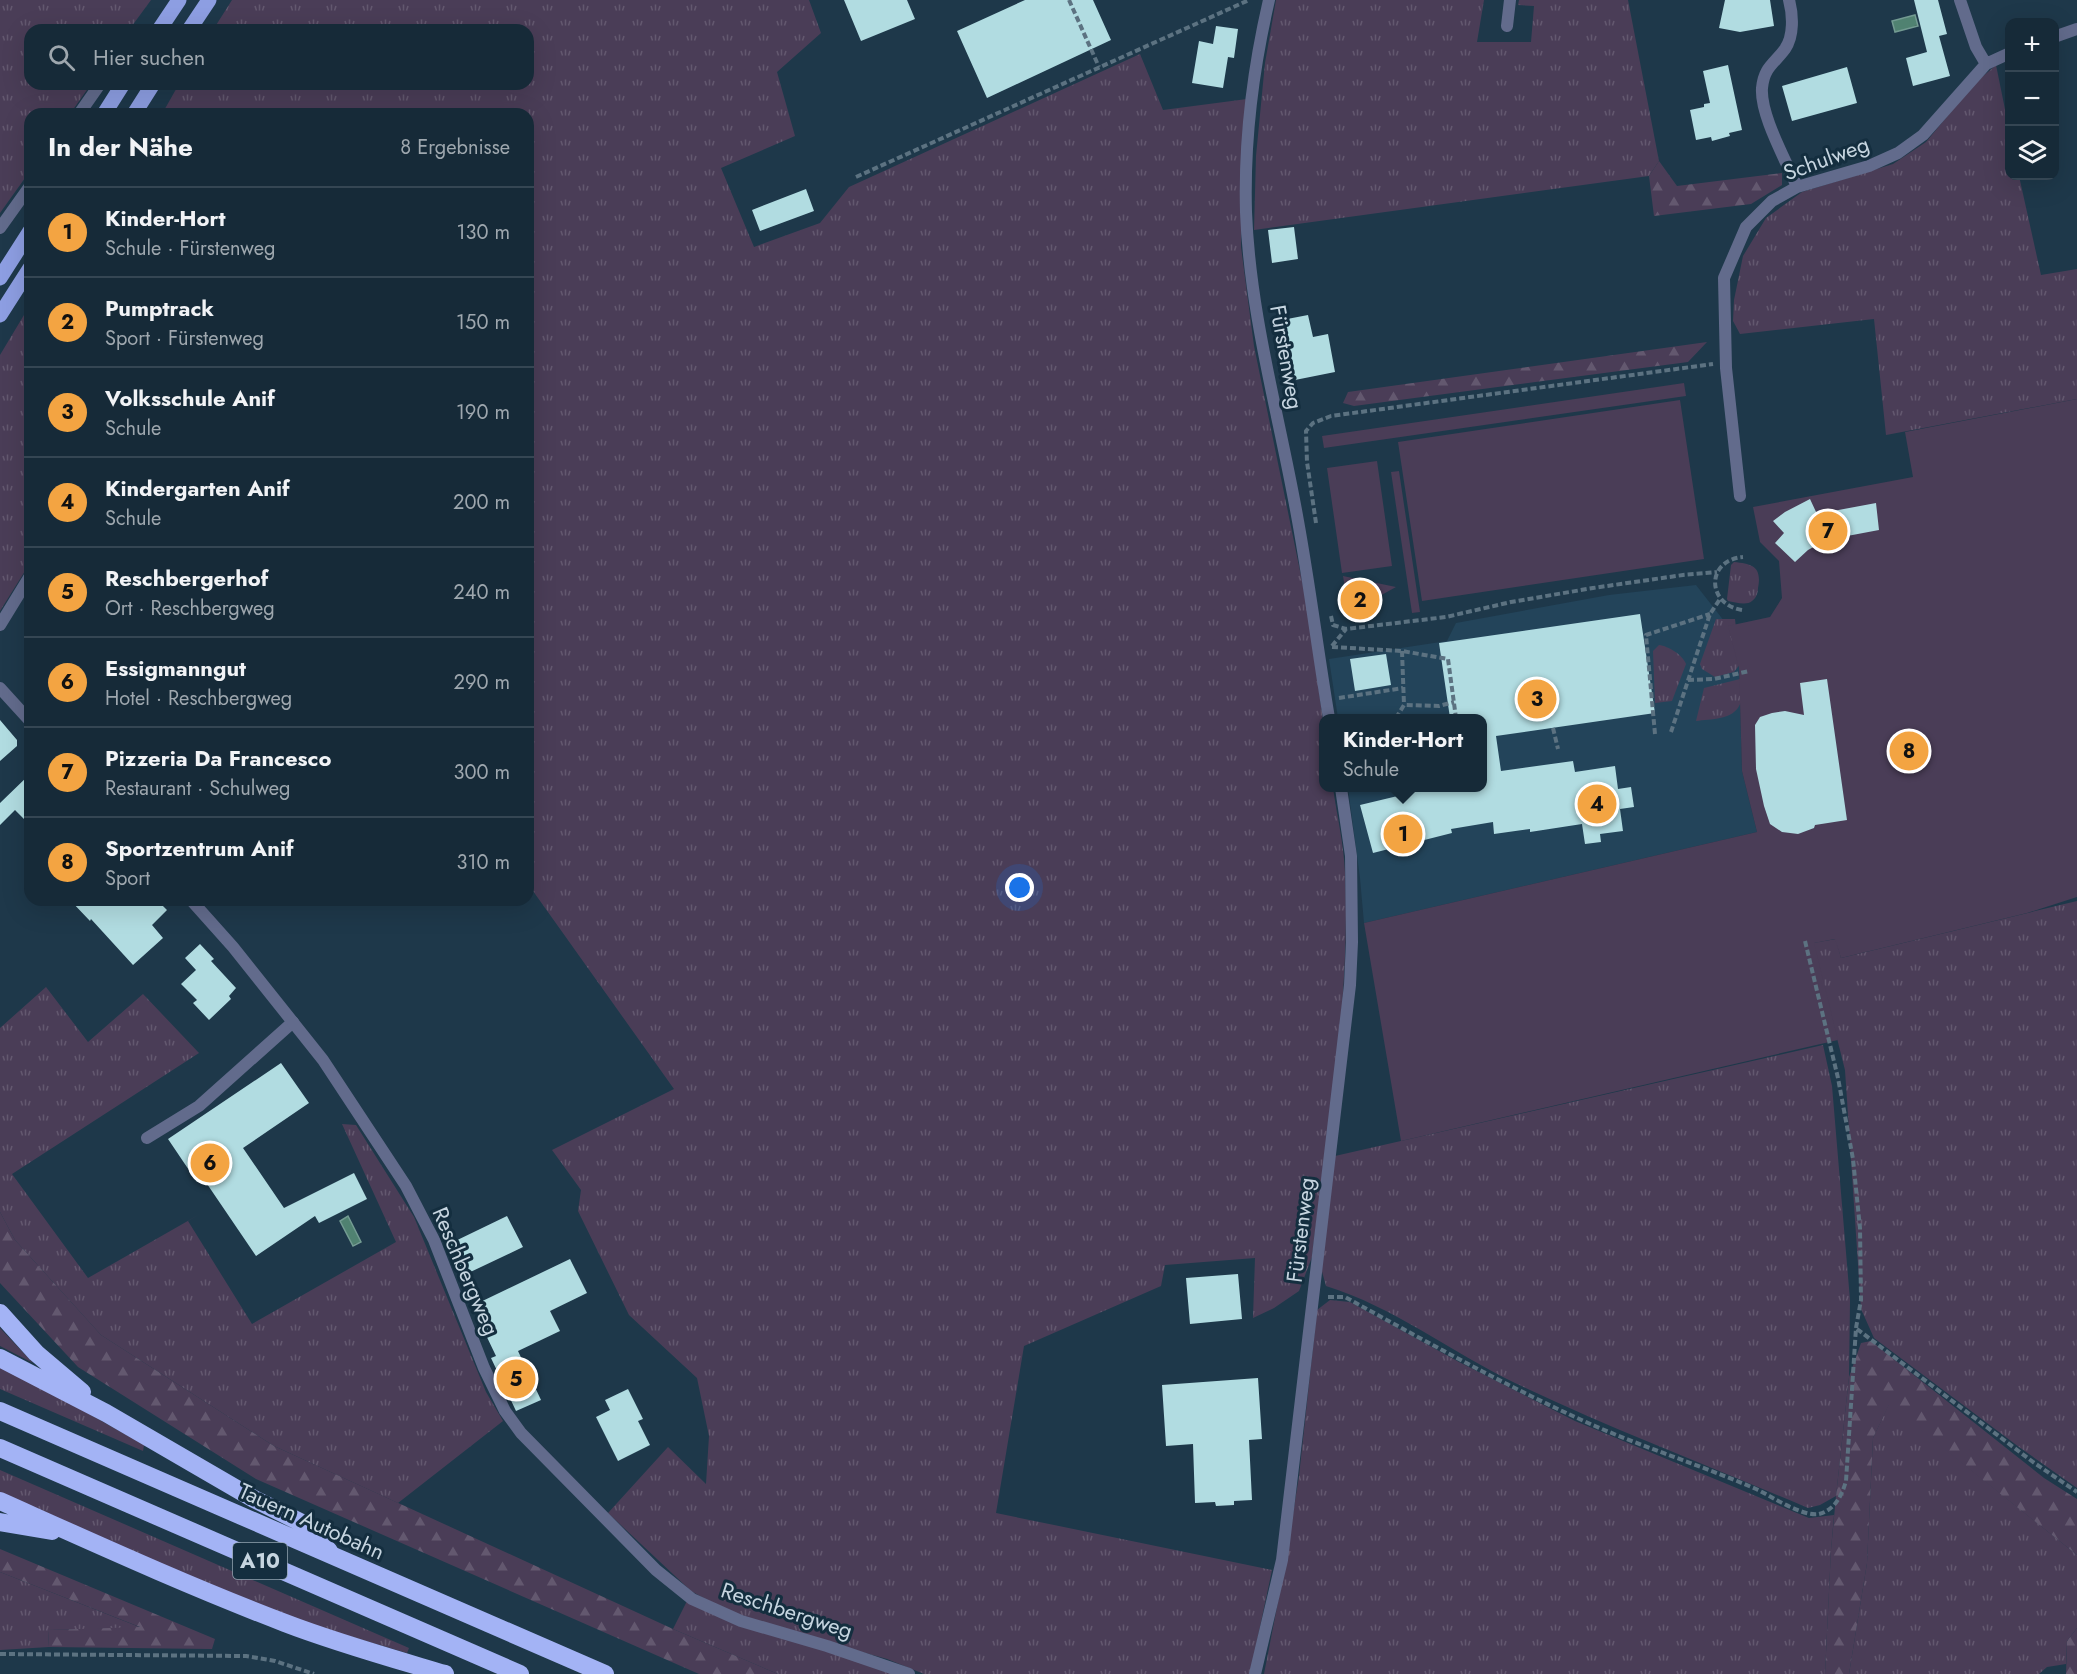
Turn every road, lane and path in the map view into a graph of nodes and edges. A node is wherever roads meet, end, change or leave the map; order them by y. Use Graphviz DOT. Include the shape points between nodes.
graph roads {
  1 [pos="179,0"];
  2 [pos="209,0"];
  3 [pos="1069,0"];
  4 [pos="1249,0"];
  5 [pos="1269,0"];
  6 [pos="1510,0"];
  7 [pos="1789,0"];
  8 [pos="1960,0"];
  9 [pos="163,24"];
  10 [pos="193,24"];
  11 [pos="1507,26"];
  12 [pos="2077,29"];
  13 [pos="2059,36"];
  14 [pos="2005,55"];
  15 [pos="1986,63"];
  16 [pos="1100,67"];
  17 [pos="96,90"];
  18 [pos="119,90"];
  19 [pos="149,90"];
  20 [pos="83,108"];
  21 [pos="108,108"];
  22 [pos="138,108"];
  23 [pos="856,177"];
  24 [pos="1797,187"];
  25 [pos="24,194"];
  26 [pos="0,228"];
  27 [pos="24,240"];
  28 [pos="24,277"];
  29 [pos="0,278"];
  30 [pos="0,315"];
  31 [pos="1726,363"];
  32 [pos="1740,496"];
  33 [pos="1318,534"];
  34 [pos="1743,557"];
  35 [pos="1717,572"];
  36 [pos="24,586"];
  37 [pos="1720,599"];
  38 [pos="1329,610"];
  39 [pos="1742,610"];
  40 [pos="1710,614"];
  41 [pos="0,625"];
  42 [pos="1331,646"];
  43 [pos="1402,651"];
  44 [pos="1749,671"];
  45 [pos="1688,680"];
  46 [pos="0,688"];
  47 [pos="1403,688"];
  48 [pos="1326,699"];
  49 [pos="1454,702"];
  50 [pos="1404,705"];
  51 [pos="24,714"];
  52 [pos="1328,714"];
  53 [pos="1398,714"];
  54 [pos="1456,714"];
  55 [pos="1553,728"];
  56 [pos="1671,732"];
  57 [pos="1654,734"];
  58 [pos="1558,749"];
  59 [pos="1342,792"];
  60 [pos="196,906"];
  61 [pos="1805,941"];
  62 [pos="293,1022"];
  63 [pos="147,1138"];
  64 [pos="1313,1297"];
  65 [pos="0,1313"];
  66 [pos="1856,1328"];
  67 [pos="0,1358"];
  68 [pos="0,1411"];
  69 [pos="106,1413"];
  70 [pos="0,1448"];
  71 [pos="2077,1492"];
  72 [pos="0,1501"];
  73 [pos="0,1522"];
  74 [pos="74,1534"];
  75 [pos="334,1557"];
  76 [pos="0,1654"];
  77 [pos="314,1674"];
  78 [pos="445,1674"];
  79 [pos="520,1674"];
  80 [pos="605,1674"];
  81 [pos="909,1674"];
  82 [pos="1255,1674"];
  1 -- 9 [label="main road"];
  2 -- 10 [label="main road"];
  3 -- 16 [label="path"];
  4 -- 16 [label="path"];
  5 -- 48 [label="street, Fürstenweg" via="1252,93 1246,212 1261,339 1298,520"];
  6 -- 11 [label="street"];
  7 -- 24 [label="street" via="1792,30 1786,48 1766,69 1762,88 1765,112"];
  8 -- 15 [label="street" via="1976,47"];
  12 -- 13 [label="street"];
  14 -- 15 [label="street, Schulweg"];
  15 -- 24 [label="street, Schulweg" via="1923,135 1898,153 1869,166"];
  16 -- 23 [label="path"];
  17 -- 20 [label="street"];
  18 -- 21 [label="main road"];
  19 -- 22 [label="main road"];
  24 -- 31 [label="street, Schulweg" via="1772,201 1746,228 1724,278"];
  25 -- 26 [label="street"];
  27 -- 29 [label="main road"];
  28 -- 30 [label="main road"];
  31 -- 32 [label="street, Schulweg"];
  31 -- 33 [label="path" via="1331,416 1313,423 1306,431 1306,441"];
  34 -- 35 [label="path" via="1732,558"];
  35 -- 37 [label="path" via="1715,590"];
  35 -- 38 [label="path" via="1593,588 1446,617 1346,629 1333,626"];
  36 -- 41 [label="street"];
  37 -- 39 [label="path" via="1731,608"];
  37 -- 40 [label="path"];
  40 -- 45 [label="path"];
  40 -- 57 [label="path" via="1646,635"];
  42 -- 43 [label="path"];
  43 -- 47 [label="path"];
  43 -- 49 [label="path" via="1448,658"];
  44 -- 45 [label="path"];
  45 -- 56 [label="path"];
  46 -- 51 [label="street"];
  47 -- 48 [label="path"];
  47 -- 50 [label="path"];
  48 -- 52 [label="street, Fürstenweg"];
  49 -- 50 [label="path" via="1439,706"];
  49 -- 54 [label="path"];
  50 -- 53 [label="path"];
  55 -- 58 [label="path"];
  59 -- 64 [label="street, Fürstenweg" via="1351,856 1350,985"];
  60 -- 62 [label="street, Reschbergweg"];
  61 -- 66 [label="path" via="1853,1159 1860,1228 1861,1300"];
  62 -- 63 [label="street" via="199,1106"];
  62 -- 81 [label="street, Reschbergweg" via="323,1060 406,1185 434,1240 484,1368 505,1411 522,1433 656,1570 692,1599 741,1621"];
  64 -- 66 [label="path" via="1345,1297 1500,1382 1587,1422 1757,1490 1804,1513 1818,1514 1834,1505 1846,1481"];
  64 -- 82 [label="street, Fürstenweg" via="1282,1560"];
  65 -- 69 [label="highway" via="36,1353"];
  66 -- 71 [label="path"];
  67 -- 69 [label="highway"];
  68 -- 75 [label="highway, Tauern Autobahn / A10"];
  69 -- 75 [label="highway" via="304,1524"];
  70 -- 79 [label="highway, A10"];
  72 -- 74 [label="highway"];
  73 -- 74 [label="highway"];
  74 -- 78 [label="highway" via="286,1623"];
  75 -- 80 [label="highway, Tauern Autobahn / A10"];
  76 -- 77 [label="path" via="246,1656"];
}
